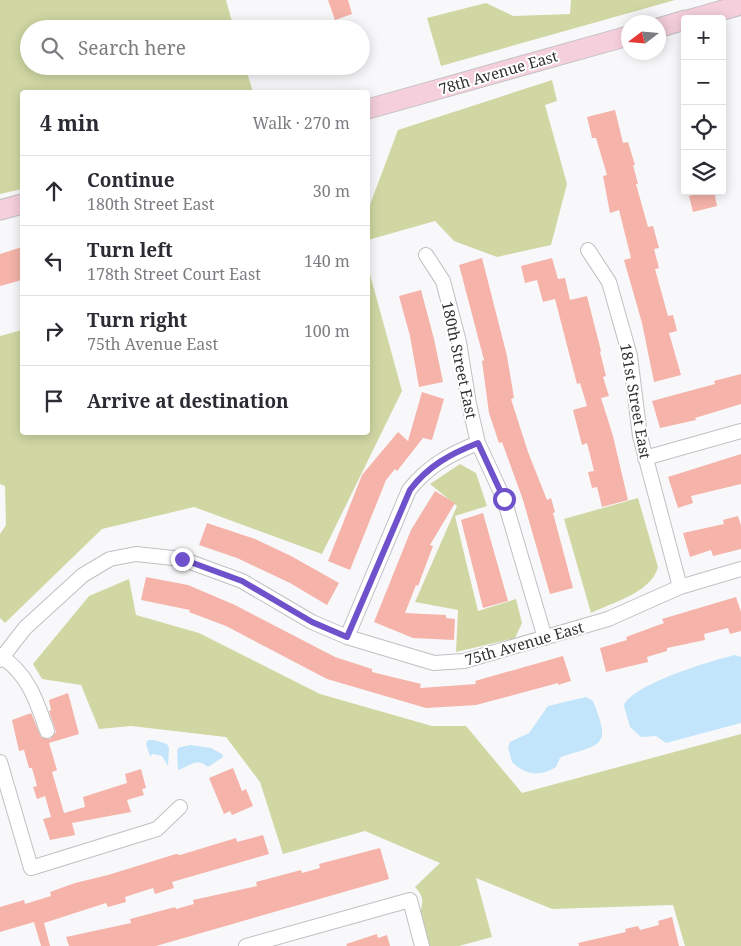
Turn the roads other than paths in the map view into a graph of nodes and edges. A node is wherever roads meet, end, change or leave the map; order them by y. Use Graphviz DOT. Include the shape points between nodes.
graph roads {
  1 [pos="741,5"];
  2 [pos="705,15"];
  3 [pos="681,21"];
  4 [pos="666,26"];
  5 [pos="621,38"];
  6 [pos="370,108"];
  7 [pos="20,205"];
  8 [pos="0,210"];
  9 [pos="588,250"];
  10 [pos="426,255"];
  11 [pos="741,431"];
  12 [pos="478,443"];
  13 [pos="645,458"];
  14 [pos="741,569"];
  15 [pos="680,586"];
  16 [pos="347,637"];
  17 [pos="545,638"];
  18 [pos="1,657"];
  19 [pos="47,731"];
  20 [pos="0,762"];
  21 [pos="180,807"];
  22 [pos="288,940"];
  23 [pos="246,946"];
  24 [pos="422,946"];
  1 -- 2 [label="street"];
  3 -- 4 [label="street"];
  5 -- 6 [label="street, 78th Avenue East"];
  7 -- 8 [label="street"];
  9 -- 13 [label="street, 181st Street East" via="608,282 630,356"];
  10 -- 12 [label="street, 180th Street East" via="442,281 460,342"];
  11 -- 13 [label="street"];
  12 -- 16 [label="street" via="436,463 420,476 410,490"];
  12 -- 17 [label="street, 180th Street East" via="504,499"];
  13 -- 15 [label="street, 181st Street East"];
  14 -- 15 [label="street, 75th Avenue East"];
  15 -- 17 [label="street, 75th Avenue East" via="608,619"];
  16 -- 17 [label="street, 75th Avenue East" via="434,664 464,661"];
  16 -- 18 [label="street, 75th Avenue East" via="312,622 242,581 182,559 136,554 110,560 82,575 24,628"];
  18 -- 19 [label="street" via="26,680 35,694"];
  20 -- 21 [label="street" via="31,868 157,829"];
  22 -- 23 [label="street"];
  22 -- 24 [label="street" via="410,900"];
}
